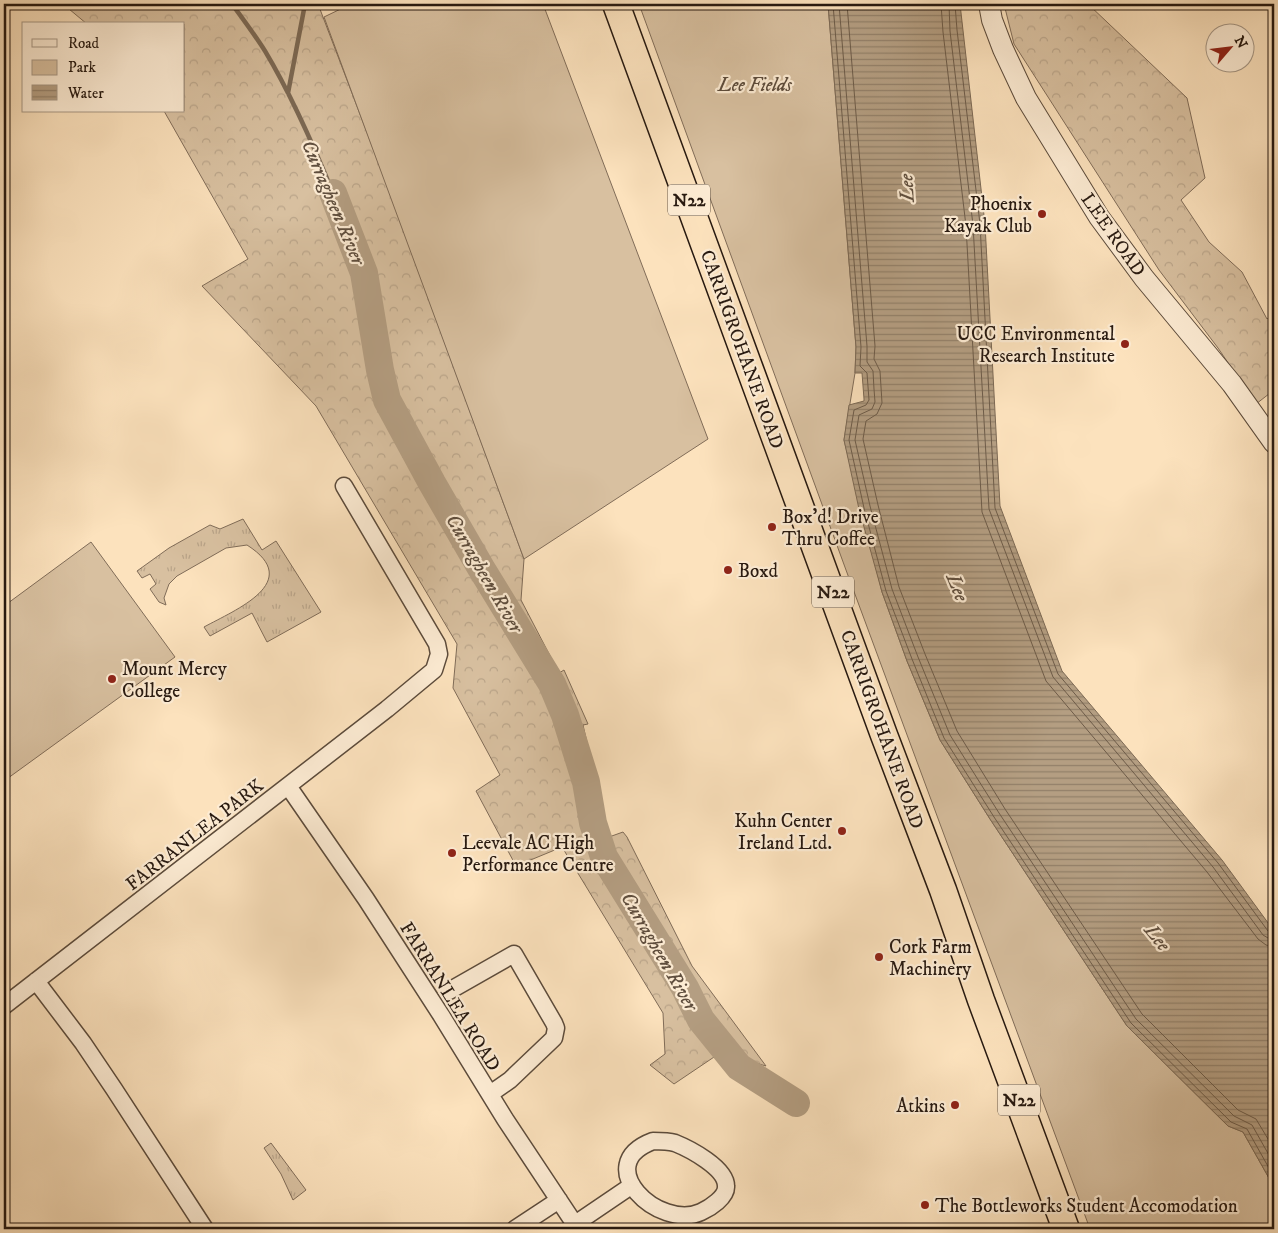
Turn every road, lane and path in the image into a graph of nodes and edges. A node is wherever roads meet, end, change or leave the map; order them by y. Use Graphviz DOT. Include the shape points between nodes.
graph roads {
  1 [pos="616,4"];
  2 [pos="988,4"];
  3 [pos="1274,443"];
  4 [pos="344,486"];
  5 [pos="288,786"];
  6 [pos="36,981"];
  7 [pos="449,991"];
  8 [pos="4,1006"];
  9 [pos="490,1094"];
  10 [pos="631,1186"];
  11 [pos="558,1200"];
  12 [pos="577,1226"];
  13 [pos="205,1229"];
  14 [pos="515,1229"];
  15 [pos="1066,1229"];
  1 -- 15 [label="highway, CARRIGROHANE ROAD / N22"];
  2 -- 3 [label="street, LEE ROAD" via="1003,50 1026,98 1099,217 1144,278 1250,407"];
  4 -- 5 [label="street, FARRANLEA PARK" via="437,644 439,654 434,670 409,692"];
  5 -- 6 [label="street, FARRANLEA PARK"];
  5 -- 9 [label="street, FARRANLEA ROAD" via="366,899"];
  6 -- 8 [label="street, FARRANLEA PARK"];
  6 -- 13 [label="street" via="114,1089"];
  7 -- 9 [label="street" via="514,954 556,1028 554,1038 510,1080"];
  9 -- 11 [label="street, FARRANLEA ROAD"];
  10 -- 10 [label="street" via="627,1167 631,1157 643,1145 661,1141 696,1153 720,1172 727,1187 712,1206 686,1216 656,1208"];
  10 -- 12 [label="street"];
  11 -- 12 [label="street, FARRANLEA ROAD"];
  11 -- 14 [label="street"];
}
